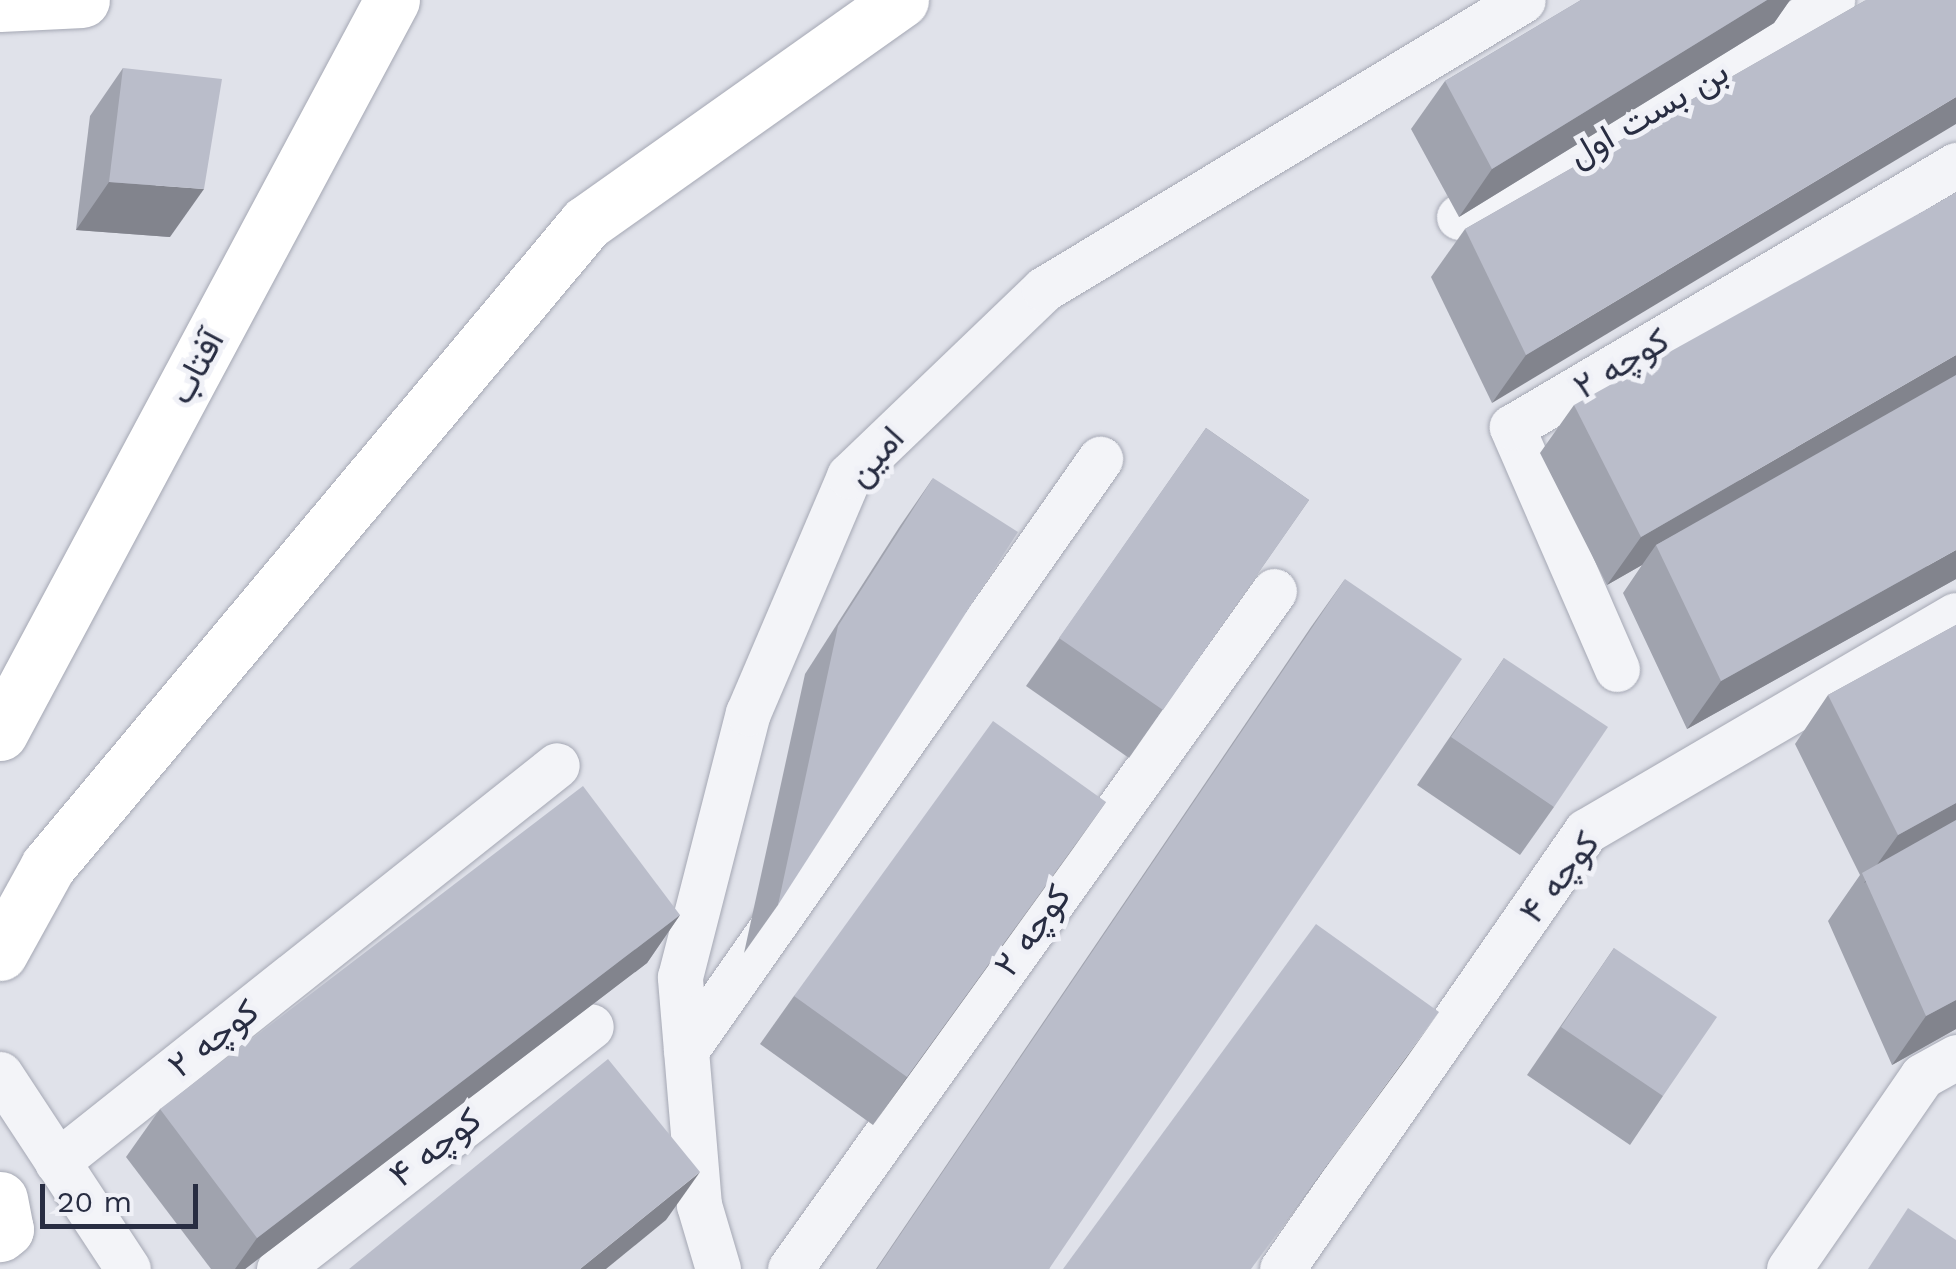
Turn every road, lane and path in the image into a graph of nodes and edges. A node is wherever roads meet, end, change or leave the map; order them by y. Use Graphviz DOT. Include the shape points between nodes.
graph roads {
  1 [pos="82,0"];
  2 [pos="392,0"];
  3 [pos="901,0"];
  4 [pos="1523,0"];
  5 [pos="1832,0"];
  6 [pos="0,4"];
  7 [pos="1956,165"];
  8 [pos="1458,218"];
  9 [pos="1100,459"];
  10 [pos="1274,592"];
  11 [pos="1956,615"];
  12 [pos="1617,669"];
  13 [pos="0,733"];
  14 [pos="557,765"];
  15 [pos="0,954"];
  16 [pos="591,1026"];
  17 [pos="686,1050"];
  18 [pos="1956,1057"];
  19 [pos="0,1074"];
  20 [pos="57,1162"];
  21 [pos="0,1199"];
  22 [pos="0,1234"];
  23 [pos="128,1269"];
  24 [pos="280,1269"];
  25 [pos="718,1269"];
  26 [pos="790,1269"];
  27 [pos="1282,1269"];
  28 [pos="1788,1269"];
  1 -- 6 [label="street"];
  2 -- 13 [label="street, آفتاب"];
  3 -- 15 [label="street" via="586,223 48,866"];
  4 -- 17 [label="street, امین" via="1044,289 849,476 748,714 680,977"];
  5 -- 8 [label="street, بن بست اول" via="1682,98"];
  7 -- 12 [label="street, کوچه ۲" via="1512,426"];
  9 -- 17 [label="street"];
  10 -- 26 [label="street, کوچه ۲"];
  11 -- 27 [label="street, کوچه ۴" via="1586,831"];
  14 -- 20 [label="street, کوچه ۲"];
  16 -- 24 [label="street, کوچه ۴"];
  17 -- 25 [label="street, امین" via="699,1205"];
  18 -- 28 [label="street" via="1922,1076"];
  19 -- 20 [label="street"];
  20 -- 23 [label="street"];
  21 -- 22 [label="street" via="6,1229"];
}
